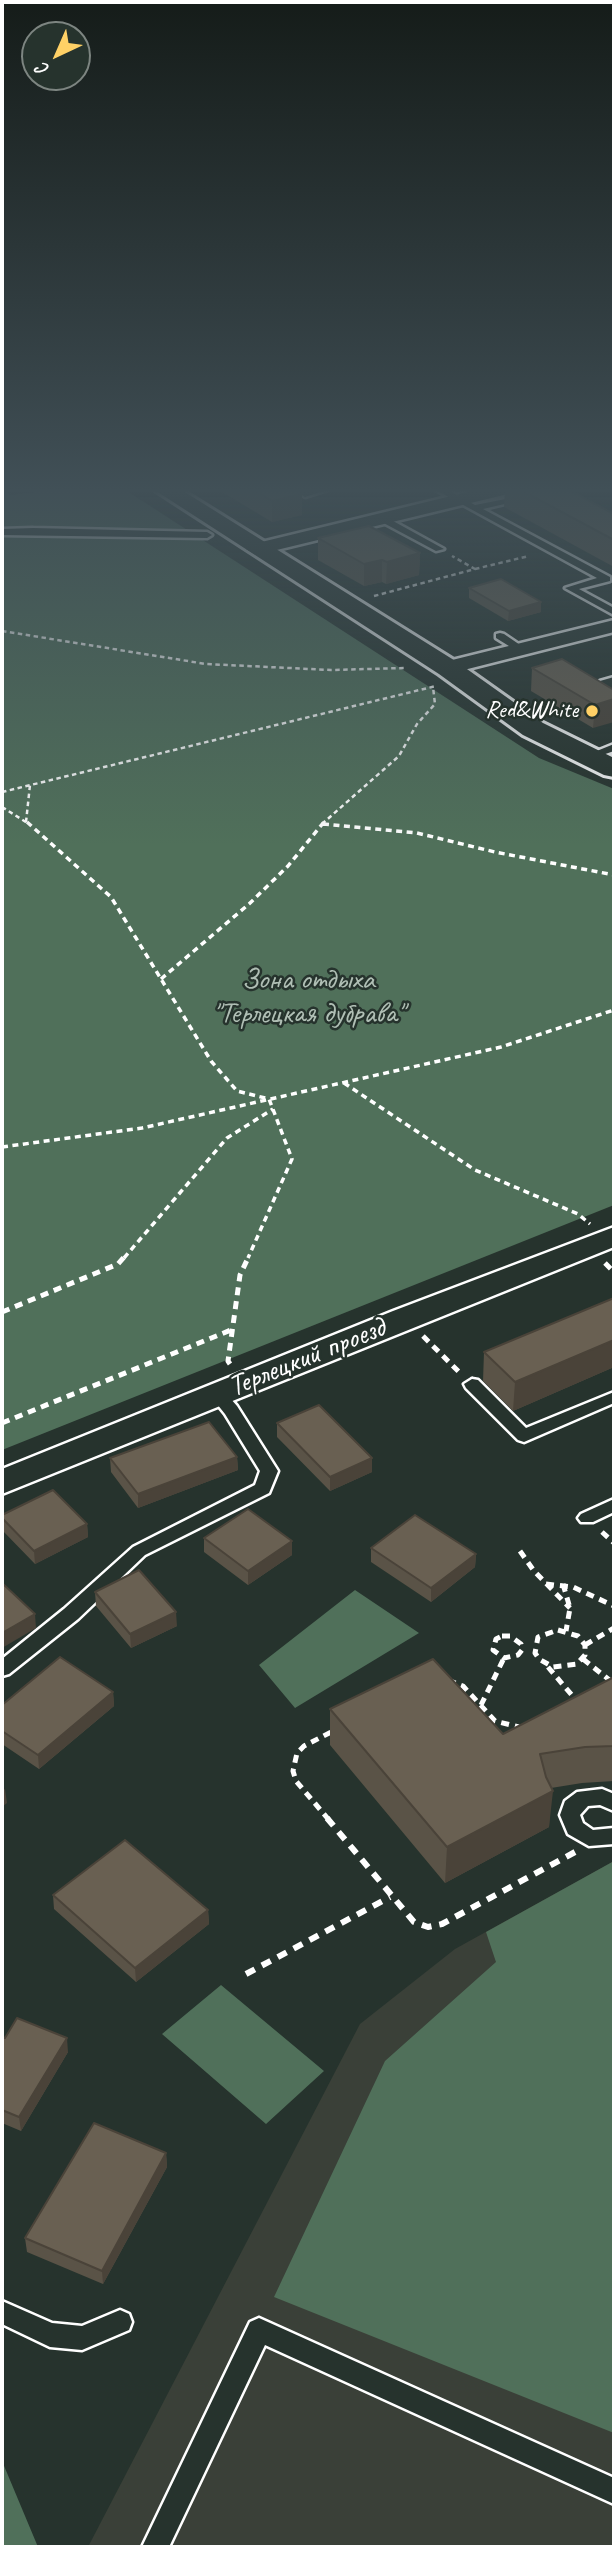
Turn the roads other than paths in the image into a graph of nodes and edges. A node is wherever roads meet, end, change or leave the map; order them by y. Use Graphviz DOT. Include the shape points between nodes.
graph roads {
  1 [pos="339,608"];
  2 [pos="614,626"];
  3 [pos="500,636"];
  4 [pos="521,649"];
  5 [pos="440,680"];
  6 [pos="614,680"];
  7 [pos="614,690"];
  8 [pos="614,747"];
  9 [pos="588,757"];
  10 [pos="614,769"];
  11 [pos="599,1234"];
  12 [pos="472,1384"];
  13 [pos="217,1394"];
  14 [pos="614,1397"];
  15 [pos="2,1482"];
  16 [pos="614,1505"];
  17 [pos="587,1518"];
  18 [pos="2,1669"];
  19 [pos="614,1803"];
  20 [pos="607,1837"];
  21 [pos="2,2312"];
  22 [pos="120,2322"];
  23 [pos="614,2491"];
  24 [pos="155,2547"];
  1 -- 5 [label="street"];
  2 -- 4 [label="street"];
  3 -- 4 [label="lane"];
  4 -- 5 [label="street"];
  5 -- 9 [label="street"];
  6 -- 7 [label="lane" via="604,683"];
  8 -- 9 [label="lane"];
  9 -- 10 [label="street"];
  11 -- 13 [label="street, Терлецкий проезд"];
  12 -- 14 [label="lane" via="524,1436"];
  13 -- 15 [label="street, Терлецкий проезд"];
  13 -- 18 [label="lane" via="269,1471 263,1489 139,1551"];
  16 -- 17 [label="lane"];
  19 -- 20 [label="lane" via="592,1797 572,1807 575,1828 589,1838"];
  21 -- 22 [label="lane" via="50,2335 82,2338"];
  23 -- 24 [label="lane" via="259,2330"];
}
